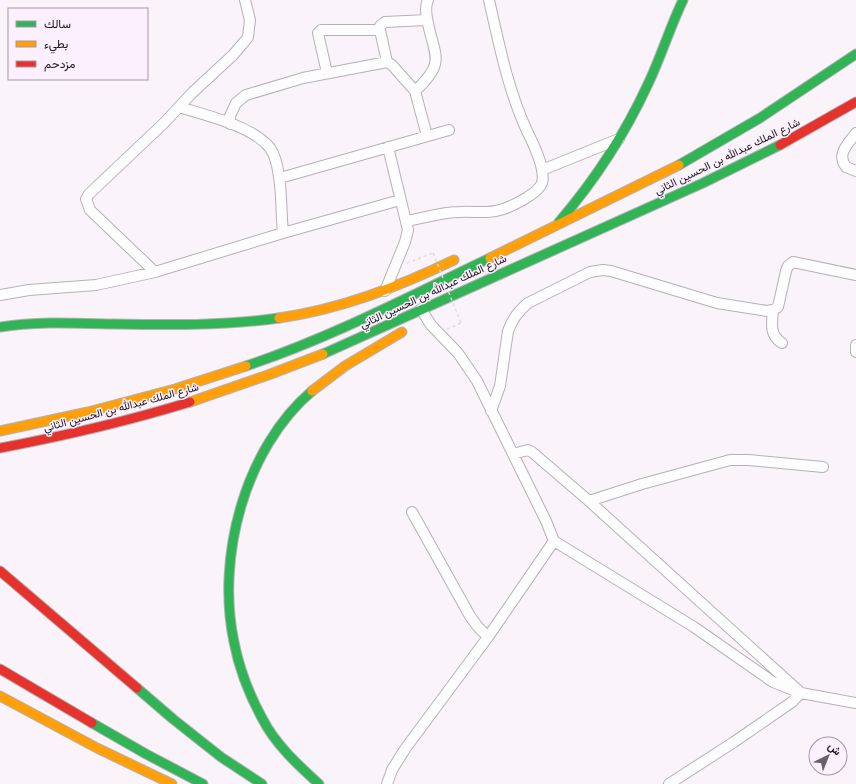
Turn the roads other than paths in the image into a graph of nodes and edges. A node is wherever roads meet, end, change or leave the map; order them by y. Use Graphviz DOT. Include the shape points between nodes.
graph roads {
  1 [pos="237,0"];
  2 [pos="244,0"];
  3 [pos="428,0"];
  4 [pos="489,0"];
  5 [pos="683,0"];
  6 [pos="250,20"];
  7 [pos="427,20"];
  8 [pos="380,30"];
  9 [pos="856,54"];
  10 [pos="387,62"];
  11 [pos="327,73"];
  12 [pos="415,91"];
  13 [pos="856,102"];
  14 [pos="179,107"];
  15 [pos="230,124"];
  16 [pos="449,130"];
  17 [pos="856,134"];
  18 [pos="426,136"];
  19 [pos="619,139"];
  20 [pos="388,147"];
  21 [pos="542,170"];
  22 [pos="856,171"];
  23 [pos="280,178"];
  24 [pos="400,200"];
  25 [pos="406,221"];
  26 [pos="556,225"];
  27 [pos="543,231"];
  28 [pos="521,232"];
  29 [pos="283,233"];
  30 [pos="465,256"];
  31 [pos="155,272"];
  32 [pos="856,275"];
  33 [pos="385,291"];
  34 [pos="0,295"];
  35 [pos="421,309"];
  36 [pos="774,310"];
  37 [pos="0,327"];
  38 [pos="782,343"];
  39 [pos="856,345"];
  40 [pos="856,352"];
  41 [pos="491,411"];
  42 [pos="0,431"];
  43 [pos="0,448"];
  44 [pos="513,454"];
  45 [pos="823,467"];
  46 [pos="589,501"];
  47 [pos="412,512"];
  48 [pos="554,541"];
  49 [pos="0,571"];
  50 [pos="488,637"];
  51 [pos="0,669"];
  52 [pos="801,693"];
  53 [pos="0,696"];
  54 [pos="856,703"];
  55 [pos="172,784"];
  56 [pos="203,784"];
  57 [pos="262,784"];
  58 [pos="319,784"];
  59 [pos="387,784"];
  60 [pos="669,784"];
  1 -- 6 [label="street"];
  2 -- 6 [label="street"];
  3 -- 7 [label="street"];
  4 -- 21 [label="street" via="512,92"];
  5 -- 19 [label="main road, شارع الملك عبدالله بن الحسين الثاني" via="648,86"];
  6 -- 14 [label="street" via="245,41"];
  7 -- 8 [label="street" via="385,22 380,26"];
  7 -- 12 [label="street" via="436,63 427,80"];
  8 -- 10 [label="street"];
  8 -- 11 [label="street" via="321,30 318,38"];
  9 -- 26 [label="main road, شارع الملك عبدالله بن الحسين الثاني" via="797,96 730,137 661,175"];
  10 -- 11 [label="street"];
  10 -- 12 [label="street"];
  11 -- 15 [label="street" via="246,95 236,103 230,116"];
  12 -- 18 [label="street"];
  13 -- 35 [label="main road, شارع الملك عبدالله بن الحسين الثاني" via="797,136 703,183"];
  14 -- 15 [label="street"];
  14 -- 31 [label="street" via="86,199 90,210"];
  15 -- 23 [label="street" via="261,140 271,149"];
  16 -- 18 [label="street"];
  17 -- 22 [label="street" via="844,149 841,158 846,167"];
  18 -- 20 [label="street"];
  19 -- 21 [label="street"];
  19 -- 26 [label="main road, شارع الملك عبدالله بن الحسين الثاني" via="583,192"];
  20 -- 23 [label="street"];
  20 -- 24 [label="street"];
  21 -- 25 [label="street" via="542,181 537,191 511,206 488,212 459,212"];
  23 -- 29 [label="street"];
  24 -- 25 [label="street"];
  24 -- 29 [label="street"];
  25 -- 33 [label="street" via="408,230 405,242"];
  26 -- 27 [label="main road, شارع الملك عبدالله بن الحسين الثاني"];
  27 -- 28 [label="main road"];
  27 -- 42 [label="main road, شارع الملك عبدالله بن الحسين الثاني" via="371,315 260,361 132,401"];
  29 -- 31 [label="street"];
  30 -- 33 [label="main road"];
  31 -- 34 [label="street" via="96,285"];
  32 -- 36 [label="street" via="793,262 786,271 780,303"];
  33 -- 37 [label="main road" via="319,311 251,322 25,324"];
  35 -- 41 [label="street" via="431,325 458,353 471,371"];
  35 -- 43 [label="main road, شارع الملك عبدالله بن الحسين الثاني" via="319,356 227,391 105,426"];
  35 -- 58 [label="main road" via="405,330 342,368 306,396 295,408 275,433 258,461 245,490 236,521 230,553 228,590 232,631 240,669 254,703 273,735 296,763"];
  36 -- 38 [label="street" via="773,332"];
  36 -- 41 [label="street" via="717,303 611,271 590,272 528,303 510,323 500,386"];
  39 -- 40 [label="street"];
  41 -- 44 [label="street"];
  44 -- 46 [label="street" via="528,450 532,452"];
  44 -- 48 [label="street"];
  45 -- 46 [label="street" via="730,460"];
  46 -- 52 [label="street"];
  47 -- 50 [label="street" via="470,616"];
  48 -- 50 [label="street"];
  48 -- 52 [label="street" via="694,627 773,682"];
  49 -- 57 [label="main road" via="173,719"];
  50 -- 59 [label="street" via="405,749"];
  51 -- 56 [label="main road"];
  52 -- 54 [label="street"];
  52 -- 60 [label="street" via="740,738"];
  53 -- 55 [label="main road" via="79,739"];
}
